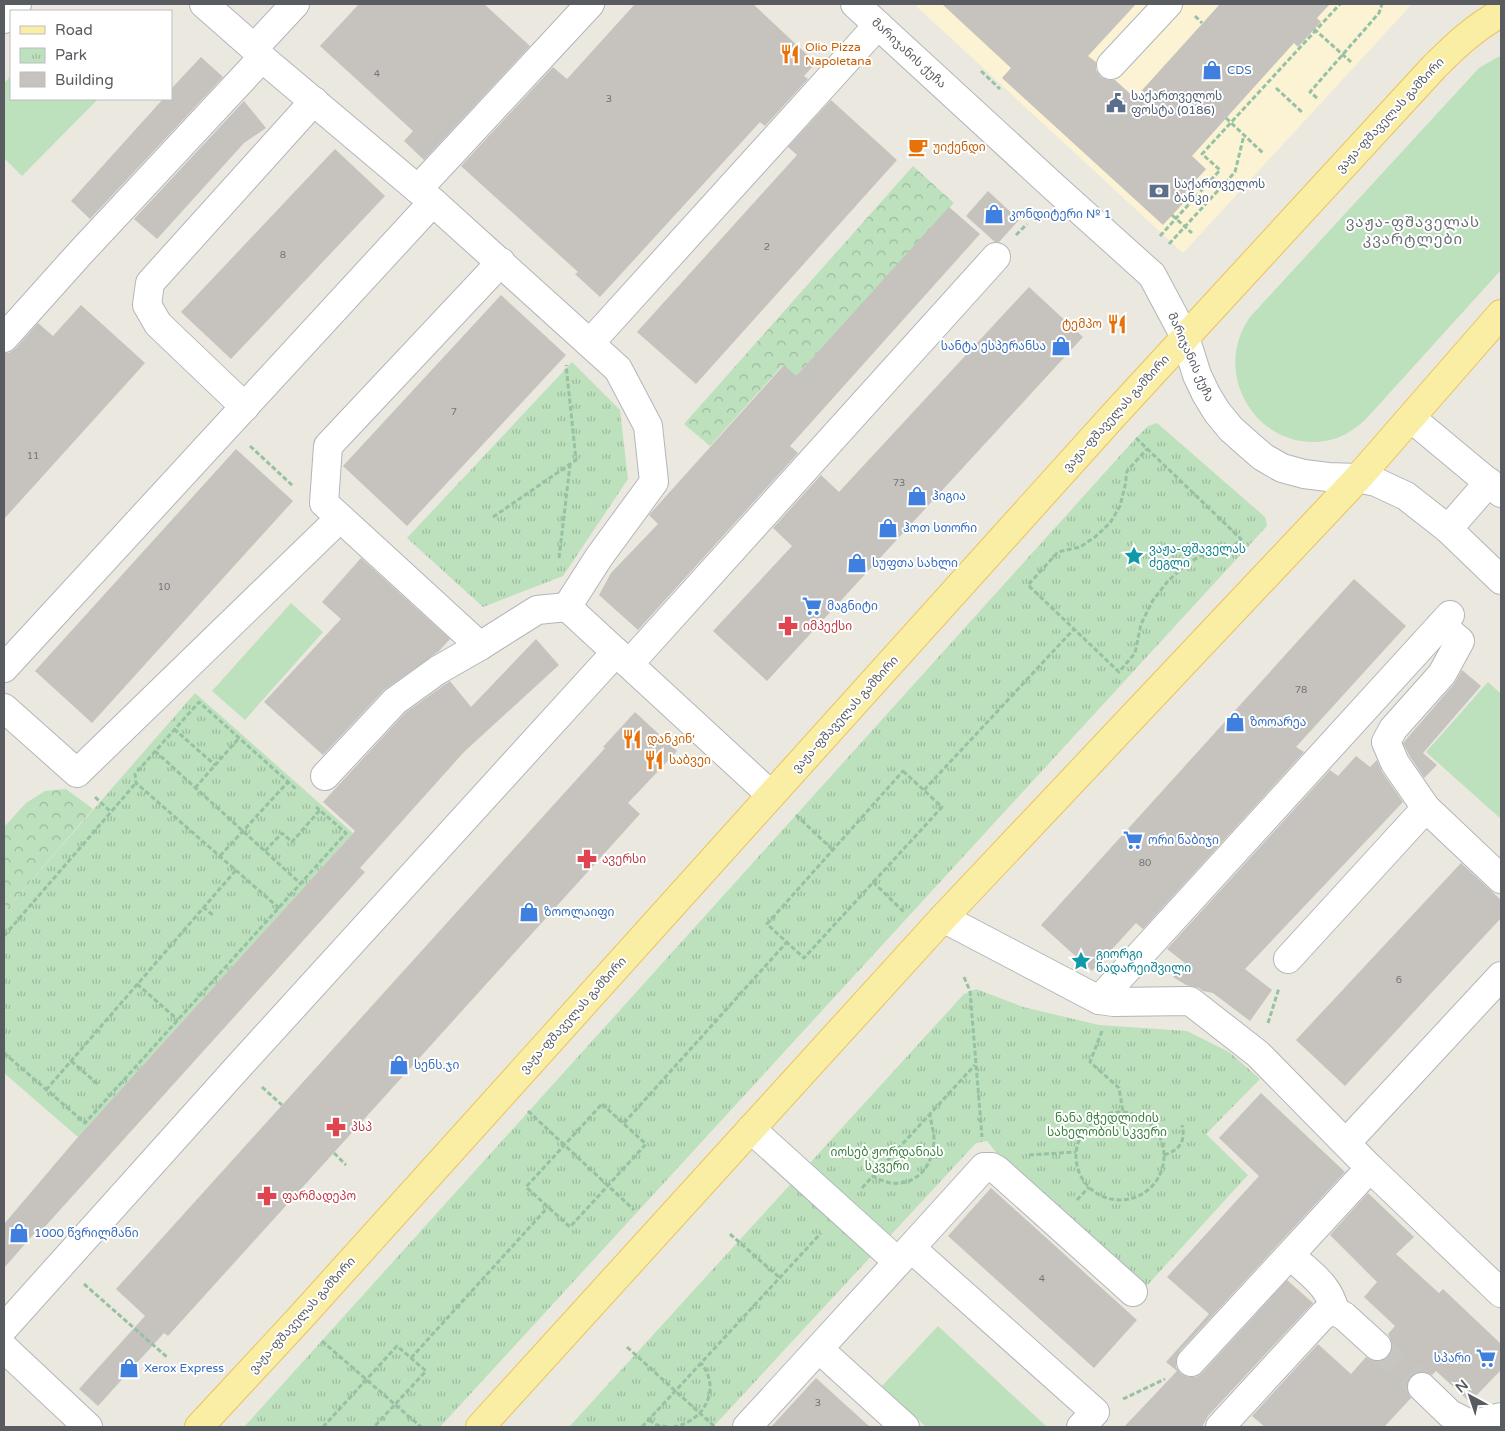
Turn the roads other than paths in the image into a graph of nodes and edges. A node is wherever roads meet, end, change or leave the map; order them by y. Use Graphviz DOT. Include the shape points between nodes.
graph roads {
  1 [pos="204,4"];
  2 [pos="295,4"];
  3 [pos="590,4"];
  4 [pos="855,4"];
  5 [pos="1168,4"];
  6 [pos="1500,14"];
  7 [pos="878,25"];
  8 [pos="258,53"];
  9 [pos="1111,66"];
  10 [pos="314,102"];
  11 [pos="425,195"];
  12 [pos="996,257"];
  13 [pos="501,262"];
  14 [pos="1501,314"];
  15 [pos="1185,337"];
  16 [pos="4,338"];
  17 [pos="590,343"];
  18 [pos="236,416"];
  19 [pos="1411,418"];
  20 [pos="1358,478"];
  21 [pos="1495,487"];
  22 [pos="332,510"];
  23 [pos="1448,528"];
  24 [pos="1501,580"];
  25 [pos="568,607"];
  26 [pos="480,646"];
  27 [pos="622,658"];
  28 [pos="4,668"];
  29 [pos="4,708"];
  30 [pos="325,776"];
  31 [pos="771,795"];
  32 [pos="1426,808"];
  33 [pos="1501,879"];
  34 [pos="943,918"];
  35 [pos="1288,959"];
  36 [pos="1501,976"];
  37 [pos="1099,1000"];
  38 [pos="751,1129"];
  39 [pos="1346,1143"];
  40 [pos="1370,1168"];
  41 [pos="905,1255"];
  42 [pos="1300,1264"];
  43 [pos="1133,1292"];
  44 [pos="1501,1293"];
  45 [pos="1335,1311"];
  46 [pos="4,1328"];
  47 [pos="1377,1346"];
  48 [pos="4,1348"];
  49 [pos="819,1349"];
  50 [pos="1191,1362"];
  51 [pos="1422,1386"];
  52 [pos="1501,1418"];
  53 [pos="1088,1420"];
  54 [pos="750,1426"];
  55 [pos="1474,1426"];
  56 [pos="88,1427"];
  57 [pos="199,1427"];
  58 [pos="480,1427"];
  59 [pos="905,1427"];
  60 [pos="1220,1427"];
  1 -- 8 [label="street"];
  2 -- 8 [label="street"];
  3 -- 11 [label="street"];
  4 -- 7 [label="street, მარიჯანის ქუჩა"];
  5 -- 9 [label="street"];
  6 -- 15 [label="main road, ვაჟა-ფშაველას გამზირი" via="1466,36 1434,67"];
  7 -- 15 [label="street, მარიჯანის ქუჩა" via="1152,275"];
  7 -- 17 [label="street"];
  8 -- 10 [label="street"];
  8 -- 16 [label="street"];
  10 -- 11 [label="street"];
  10 -- 18 [label="street" via="150,282 147,305 158,324"];
  11 -- 13 [label="street"];
  11 -- 18 [label="street"];
  12 -- 27 [label="street"];
  13 -- 17 [label="street"];
  13 -- 22 [label="street" via="328,446"];
  14 -- 19 [label="main road"];
  15 -- 20 [label="street, მარიჯანის ქუჩა" via="1197,375 1217,412 1263,458 1304,474"];
  15 -- 31 [label="main road, ვაჟა-ფშაველას გამზირი"];
  17 -- 25 [label="street" via="618,369 648,426 654,482 599,557"];
  18 -- 28 [label="street"];
  19 -- 20 [label="main road"];
  19 -- 21 [label="street"];
  20 -- 23 [label="street, მარიჯანის ქუჩა" via="1376,482 1406,496"];
  20 -- 34 [label="main road"];
  21 -- 23 [label="street"];
  22 -- 26 [label="street"];
  22 -- 29 [label="street" via="77,773"];
  23 -- 24 [label="street, მარიჯანის ქუჩა"];
  25 -- 26 [label="street" via="537,610"];
  25 -- 27 [label="street"];
  26 -- 30 [label="street" via="438,670 395,701"];
  27 -- 31 [label="street"];
  27 -- 46 [label="street" via="239,1066"];
  31 -- 57 [label="main road, ვაჟა-ფშაველას გამზირი"];
  32 -- 33 [label="street"];
  32 -- 35 [label="street"];
  32 -- 37 [label="street" via="1395,763 1386,742 1393,729 1442,674 1460,641 1446,620"];
  34 -- 37 [label="street"];
  34 -- 38 [label="main road"];
  36 -- 39 [label="street"];
  37 -- 39 [label="street" via="1190,1001 1258,1054"];
  38 -- 41 [label="street" via="842,1210"];
  38 -- 58 [label="main road"];
  39 -- 40 [label="street"];
  40 -- 44 [label="street"];
  40 -- 50 [label="street"];
  41 -- 43 [label="street" via="984,1167 992,1167"];
  41 -- 49 [label="street"];
  41 -- 53 [label="street"];
  42 -- 45 [label="street" via="1325,1287"];
  45 -- 47 [label="street"];
  45 -- 60 [label="street" via="1324,1314"];
  48 -- 56 [label="street"];
  49 -- 54 [label="street"];
  49 -- 59 [label="street"];
  51 -- 55 [label="street" via="1450,1414"];
  52 -- 55 [label="street"];
}
